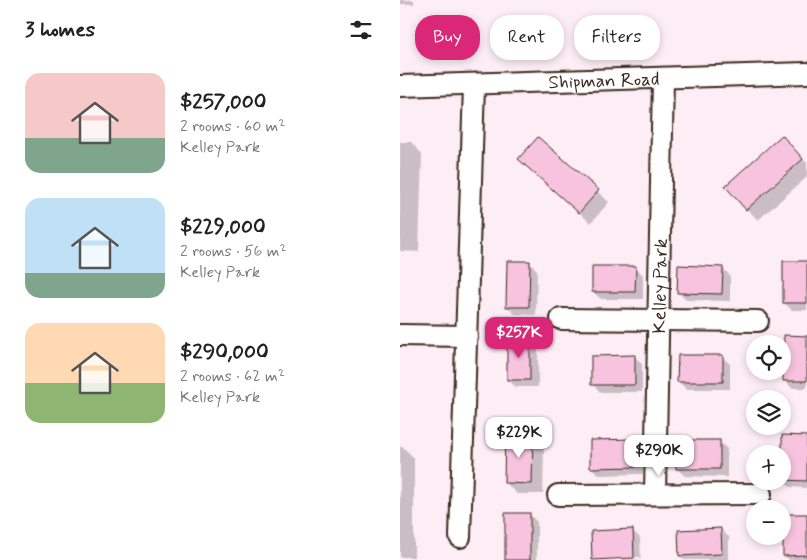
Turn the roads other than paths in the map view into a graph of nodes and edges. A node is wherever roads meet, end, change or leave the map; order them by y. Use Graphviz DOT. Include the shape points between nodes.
graph roads {
  1 [pos="807,73"];
  2 [pos="663,78"];
  3 [pos="474,85"];
  4 [pos="400,86"];
  5 [pos="562,319"];
  6 [pos="658,320"];
  7 [pos="758,321"];
  8 [pos="400,335"];
  9 [pos="467,336"];
  10 [pos="558,494"];
  11 [pos="654,494"];
  12 [pos="761,494"];
  13 [pos="460,537"];
  1 -- 2 [label="street, Shipman Road"];
  2 -- 3 [label="street, Shipman Road"];
  2 -- 6 [label="street, Kelley Park"];
  3 -- 4 [label="street, Shipman Road"];
  3 -- 9 [label="street"];
  5 -- 6 [label="street"];
  6 -- 7 [label="street"];
  6 -- 11 [label="street, Kelley Park"];
  8 -- 9 [label="street"];
  9 -- 13 [label="street"];
  10 -- 11 [label="street"];
  11 -- 12 [label="street"];
}
